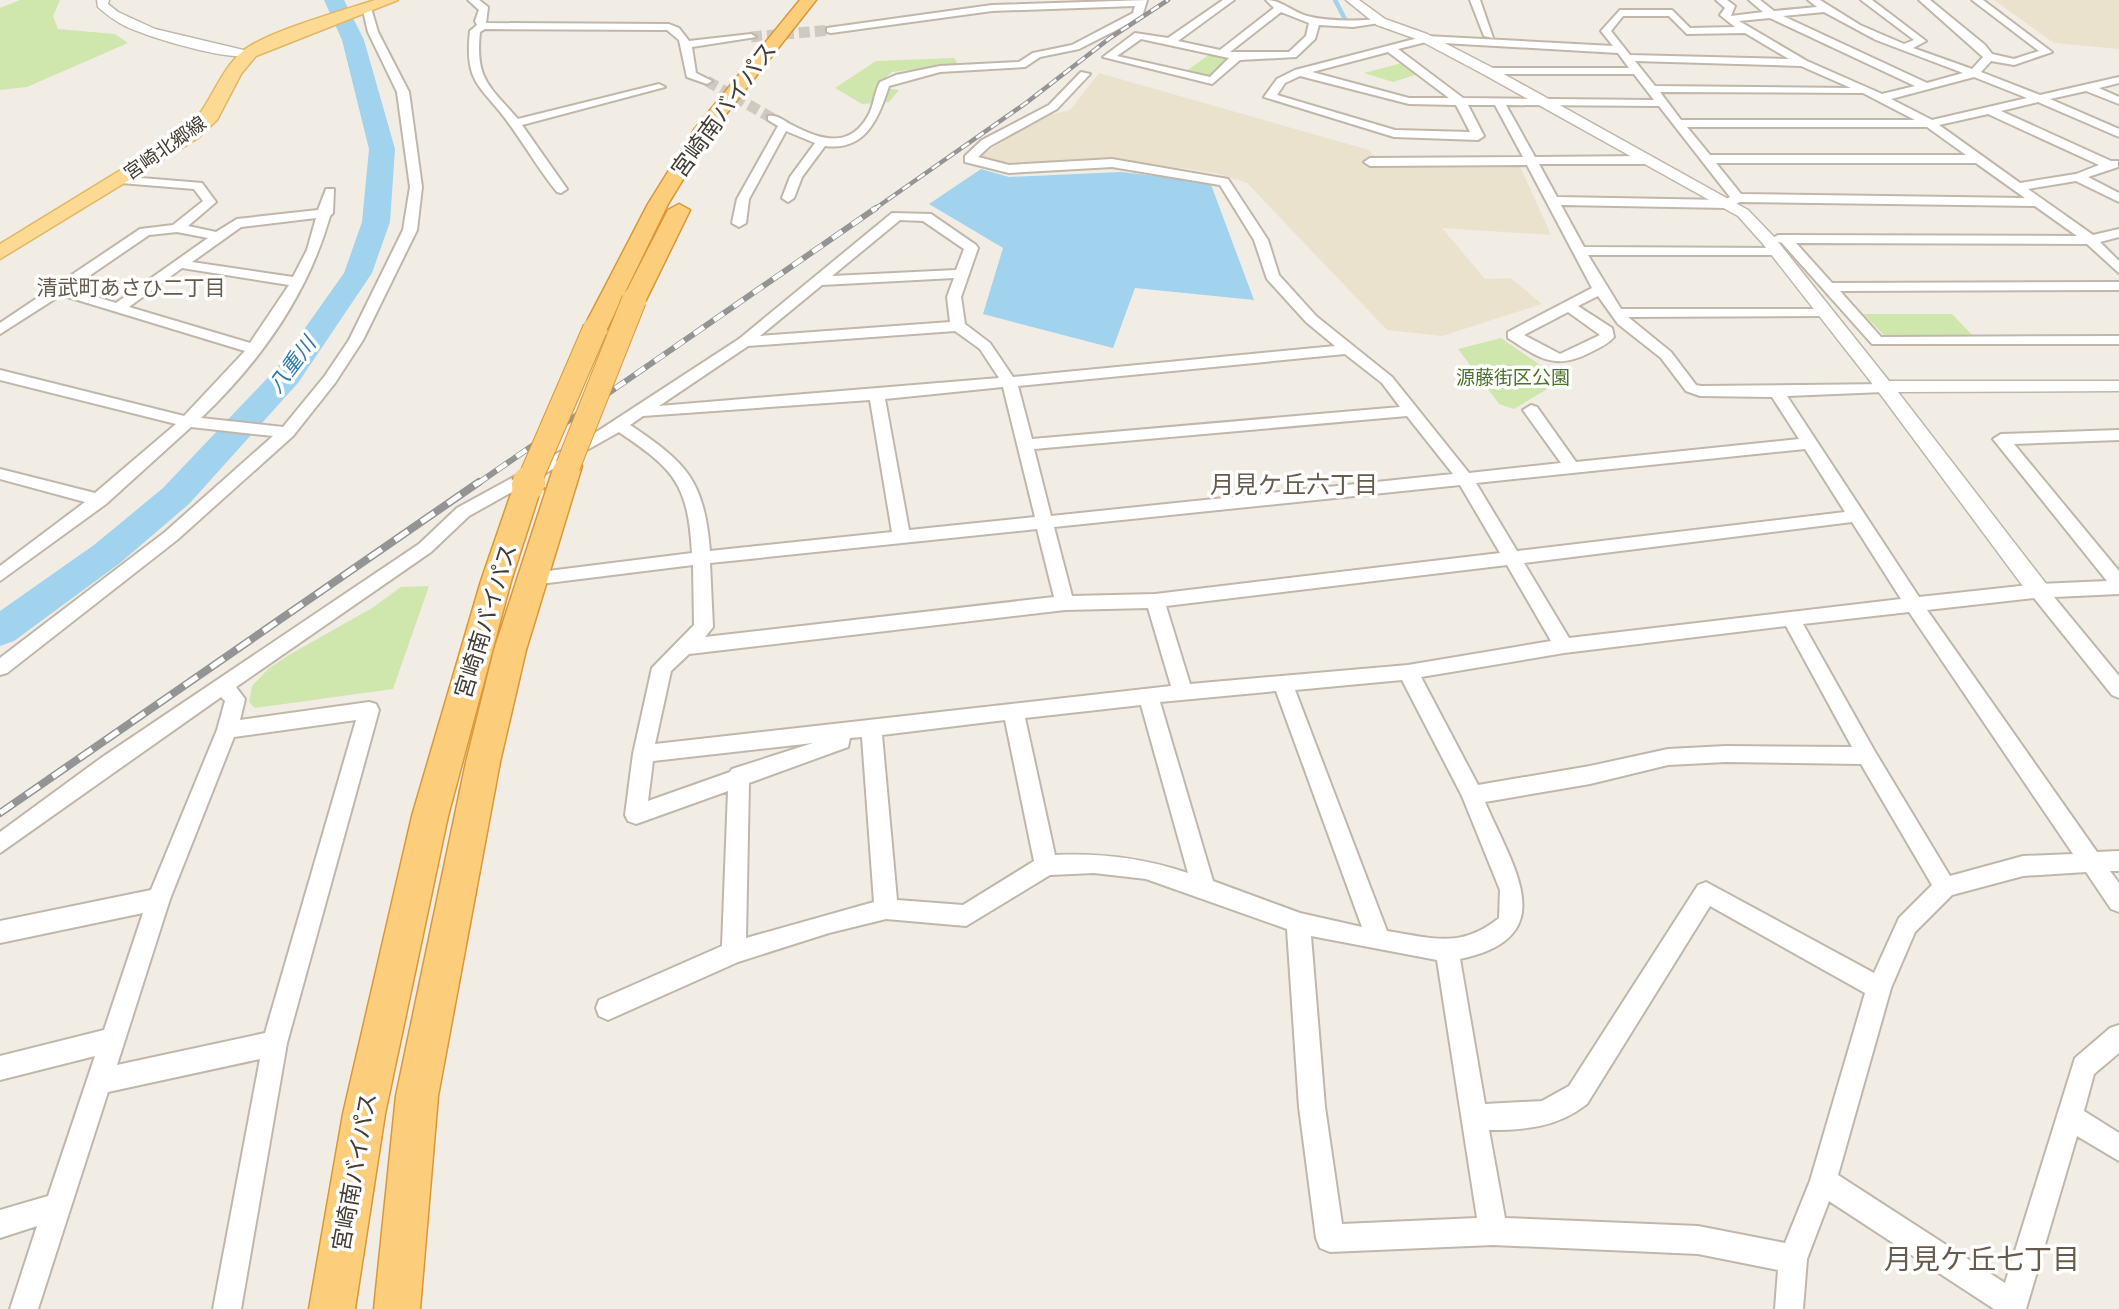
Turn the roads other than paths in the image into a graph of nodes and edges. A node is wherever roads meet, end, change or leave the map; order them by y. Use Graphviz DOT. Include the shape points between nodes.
graph roads {
  1 [pos="103,0"];
  2 [pos="390,0"];
  3 [pos="473,0"];
  4 [pos="808,0"];
  5 [pos="827,0"];
  6 [pos="1228,0"];
  7 [pos="1352,0"];
  8 [pos="1475,0"];
  9 [pos="1721,0"];
  10 [pos="1754,0"];
  11 [pos="1813,0"];
  12 [pos="1866,0"];
  13 [pos="1924,0"];
  14 [pos="1978,0"];
  15 [pos="1141,2"];
  16 [pos="1275,4"];
  17 [pos="366,8"];
  18 [pos="1826,9"];
  19 [pos="1774,16"];
  20 [pos="1729,19"];
  21 [pos="1315,20"];
  22 [pos="1381,22"];
  23 [pos="483,26"];
  24 [pos="831,30"];
  25 [pos="1744,30"];
  26 [pos="1406,31"];
  27 [pos="1489,36"];
  28 [pos="751,37"];
  29 [pos="1426,39"];
  30 [pos="1545,40"];
  31 [pos="1168,43"];
  32 [pos="687,44"];
  33 [pos="1388,47"];
  34 [pos="1904,48"];
  35 [pos="250,53"];
  36 [pos="1221,54"];
  37 [pos="1626,54"];
  38 [pos="1237,57"];
  39 [pos="1987,58"];
  40 [pos="1803,63"];
  41 [pos="1488,71"];
  42 [pos="1639,71"];
  43 [pos="1299,72"];
  44 [pos="1086,74"];
  45 [pos="1974,74"];
  46 [pos="2119,80"];
  47 [pos="707,81"];
  48 [pos="659,87"];
  49 [pos="1927,87"];
  50 [pos="2089,88"];
  51 [pos="1650,89"];
  52 [pos="1868,91"];
  53 [pos="1880,98"];
  54 [pos="2037,99"];
  55 [pos="1460,101"];
  56 [pos="2119,101"];
  57 [pos="1499,102"];
  58 [pos="1541,102"];
  59 [pos="1661,103"];
  60 [pos="1989,110"];
  61 [pos="772,118"];
  62 [pos="1677,122"];
  63 [pos="515,123"];
  64 [pos="1930,124"];
  65 [pos="784,125"];
  66 [pos="2119,133"];
  67 [pos="821,143"];
  68 [pos="1707,159"];
  69 [pos="1979,159"];
  70 [pos="1532,160"];
  71 [pos="1646,160"];
  72 [pos="1370,162"];
  73 [pos="2114,164"];
  74 [pos="2078,177"];
  75 [pos="121,179"];
  76 [pos="2017,187"];
  77 [pos="561,189"];
  78 [pos="330,192"];
  79 [pos="788,198"];
  80 [pos="2119,198"];
  81 [pos="1550,201"];
  82 [pos="1732,201"];
  83 [pos="2036,202"];
  84 [pos="327,213"];
  85 [pos="739,223"];
  86 [pos="177,228"];
  87 [pos="2119,233"];
  88 [pos="219,236"];
  89 [pos="2091,240"];
  90 [pos="1782,246"];
  91 [pos="1578,251"];
  92 [pos="0,253"];
  93 [pos="181,264"];
  94 [pos="2119,269"];
  95 [pos="960,274"];
  96 [pos="820,281"];
  97 [pos="299,282"];
  98 [pos="2119,286"];
  99 [pos="1828,287"];
  100 [pos="1600,289"];
  101 [pos="58,290"];
  102 [pos="119,307"];
  103 [pos="1570,307"];
  104 [pos="1825,312"];
  105 [pos="1617,313"];
  106 [pos="958,326"];
  107 [pos="0,330"];
  108 [pos="2119,340"];
  109 [pos="744,342"];
  110 [pos="255,349"];
  111 [pos="1349,349"];
  112 [pos="0,374"];
  113 [pos="1009,382"];
  114 [pos="2119,386"];
  115 [pos="1884,387"];
  116 [pos="1777,392"];
  117 [pos="877,395"];
  118 [pos="1531,410"];
  119 [pos="1410,411"];
  120 [pos="636,412"];
  121 [pos="193,422"];
  122 [pos="620,426"];
  123 [pos="286,432"];
  124 [pos="2116,438"];
  125 [pos="1810,443"];
  126 [pos="1024,445"];
  127 [pos="1572,466"];
  128 [pos="0,474"];
  129 [pos="1463,477"];
  130 [pos="100,500"];
  131 [pos="1857,516"];
  132 [pos="1044,522"];
  133 [pos="902,538"];
  134 [pos="699,558"];
  135 [pos="1511,558"];
  136 [pos="0,575"];
  137 [pos="532,579"];
  138 [pos="2119,585"];
  139 [pos="2039,591"];
  140 [pos="1155,601"];
  141 [pos="1065,603"];
  142 [pos="1914,605"];
  143 [pos="1791,618"];
  144 [pos="1564,646"];
  145 [pos="683,647"];
  146 [pos="0,668"];
  147 [pos="1408,671"];
  148 [pos="1283,683"];
  149 [pos="223,686"];
  150 [pos="2119,690"];
  151 [pos="1183,692"];
  152 [pos="1148,696"];
  153 [pos="1013,711"];
  154 [pos="904,725"];
  155 [pos="227,730"];
  156 [pos="872,733"];
  157 [pos="643,754"];
  158 [pos="1867,756"];
  159 [pos="739,775"];
  160 [pos="1472,794"];
  161 [pos="0,844"];
  162 [pos="2119,861"];
  163 [pos="2089,862"];
  164 [pos="1046,865"];
  165 [pos="1945,887"];
  166 [pos="1204,890"];
  167 [pos="159,899"];
  168 [pos="2119,902"];
  169 [pos="887,909"];
  170 [pos="1298,923"];
  171 [pos="0,932"];
  172 [pos="1379,941"];
  173 [pos="1447,951"];
  174 [pos="734,952"];
  175 [pos="1879,988"];
  176 [pos="608,1008"];
  177 [pos="2119,1037"];
  178 [pos="114,1039"];
  179 [pos="275,1043"];
  180 [pos="0,1068"];
  181 [pos="101,1081"];
  182 [pos="2069,1116"];
  183 [pos="1475,1117"];
  184 [pos="2119,1148"];
  185 [pos="1823,1181"];
  186 [pos="57,1207"];
  187 [pos="0,1224"];
  188 [pos="1493,1231"];
  189 [pos="1793,1259"];
  190 [pos="2012,1307"];
  191 [pos="24,1309"];
  192 [pos="227,1309"];
  193 [pos="332,1309"];
  194 [pos="397,1309"];
  195 [pos="1789,1309"];
  1 -- 35 [label="street" via="110,13 169,37 220,51"];
  2 -- 17 [label="main road, 宮崎北郷線"];
  3 -- 23 [label="street" via="484,9"];
  4 -- 193 [label="highway, 宮崎南バイパス, bridge" via="704,130 658,204 595,329 528,485 496,580 430,816 363,1114"];
  5 -- 137 [label="highway, 宮崎南バイパス, bridge" via="730,125 683,201 600,379"];
  6 -- 31 [label="street"];
  7 -- 22 [label="street"];
  8 -- 27 [label="street"];
  9 -- 20 [label="street" via="1731,8 1725,15"];
  10 -- 19 [label="street"];
  11 -- 18 [label="street"];
  12 -- 34 [label="street" via="1921,41"];
  13 -- 39 [label="street"];
  14 -- 39 [label="street" via="2047,52 2014,62"];
  15 -- 24 [label="street" via="992,8"];
  15 -- 67 [label="street" via="1138,15 1075,47 1037,55 1020,65 940,69 892,80 884,84 874,115 856,138 847,144"];
  16 -- 21 [label="street"];
  16 -- 36 [label="street"];
  17 -- 35 [label="main road, 宮崎北郷線"];
  17 -- 123 [label="street" via="403,92 416,187 413,216 356,340 330,380"];
  18 -- 19 [label="street"];
  18 -- 34 [label="street"];
  19 -- 20 [label="street"];
  19 -- 49 [label="street"];
  20 -- 25 [label="street"];
  21 -- 22 [label="street"];
  21 -- 38 [label="street" via="1311,37 1292,55"];
  22 -- 26 [label="street"];
  23 -- 32 [label="street" via="669,27 678,30"];
  23 -- 63 [label="street" via="475,31 472,60 480,83"];
  25 -- 37 [label="street" via="1687,31 1672,13 1620,13 1606,31"];
  25 -- 40 [label="street"];
  26 -- 27 [label="street"];
  26 -- 29 [label="street"];
  27 -- 30 [label="street"];
  28 -- 32 [label="street"];
  29 -- 33 [label="street"];
  29 -- 37 [label="street"];
  29 -- 41 [label="street"];
  31 -- 36 [label="street"];
  31 -- 38 [label="street" via="1139,36 1108,57 1212,81"];
  32 -- 47 [label="street" via="691,75"];
  33 -- 43 [label="street"];
  33 -- 55 [label="street"];
  34 -- 45 [label="street"];
  35 -- 75 [label="main road, 宮崎北郷線" via="233,72 211,116 192,134"];
  36 -- 38 [label="street"];
  37 -- 40 [label="street"];
  37 -- 42 [label="street"];
  39 -- 45 [label="street"];
  40 -- 52 [label="street"];
  41 -- 42 [label="street"];
  41 -- 58 [label="street"];
  42 -- 51 [label="street"];
  43 -- 55 [label="street" via="1409,102"];
  43 -- 55 [label="street" via="1281,81 1270,97 1394,133 1478,136"];
  44 -- 111 [label="street" via="1053,107 986,143 969,159 1009,169 1112,163 1224,181 1261,240 1272,276 1311,319"];
  45 -- 49 [label="street"];
  45 -- 54 [label="street"];
  46 -- 50 [label="street"];
  48 -- 63 [label="street"];
  49 -- 53 [label="street"];
  50 -- 54 [label="street"];
  50 -- 56 [label="street"];
  51 -- 52 [label="street"];
  51 -- 59 [label="street"];
  52 -- 53 [label="street"];
  53 -- 64 [label="street"];
  54 -- 60 [label="street"];
  54 -- 66 [label="street"];
  55 -- 57 [label="street"];
  57 -- 58 [label="street"];
  57 -- 70 [label="street"];
  58 -- 59 [label="street"];
  58 -- 71 [label="street"];
  59 -- 62 [label="street"];
  60 -- 64 [label="street"];
  60 -- 73 [label="street"];
  61 -- 65 [label="street"];
  62 -- 64 [label="street"];
  62 -- 68 [label="street"];
  63 -- 77 [label="street"];
  64 -- 69 [label="street"];
  65 -- 67 [label="street"];
  65 -- 85 [label="street" via="743,199"];
  67 -- 79 [label="street" via="796,177"];
  68 -- 69 [label="street"];
  68 -- 82 [label="street"];
  69 -- 76 [label="street"];
  70 -- 71 [label="street"];
  70 -- 72 [label="street"];
  70 -- 81 [label="street"];
  71 -- 82 [label="street"];
  73 -- 74 [label="street"];
  74 -- 76 [label="street"];
  74 -- 80 [label="street"];
  75 -- 86 [label="street" via="198,187 210,202"];
  75 -- 92 [label="main road, 宮崎北郷線"];
  76 -- 83 [label="street"];
  78 -- 84 [label="street"];
  81 -- 82 [label="street"];
  81 -- 91 [label="street"];
  82 -- 83 [label="street"];
  82 -- 90 [label="street" via="1764,235"];
  83 -- 89 [label="street"];
  84 -- 88 [label="street" via="237,223"];
  84 -- 97 [label="street"];
  86 -- 88 [label="street"];
  86 -- 101 [label="street" via="145,232"];
  87 -- 89 [label="street"];
  88 -- 93 [label="street"];
  89 -- 90 [label="street"];
  89 -- 94 [label="street"];
  90 -- 91 [label="street"];
  90 -- 99 [label="street"];
  90 -- 104 [label="street"];
  91 -- 100 [label="street"];
  93 -- 97 [label="street"];
  93 -- 102 [label="street"];
  95 -- 96 [label="street"];
  95 -- 96 [label="street" via="971,248 926,217 897,216"];
  95 -- 106 [label="street" via="954,297"];
  96 -- 109 [label="street"];
  97 -- 110 [label="street"];
  98 -- 99 [label="street"];
  99 -- 108 [label="street" via="1877,341"];
  100 -- 103 [label="street"];
  100 -- 105 [label="street"];
  101 -- 102 [label="street"];
  101 -- 107 [label="street"];
  102 -- 110 [label="street"];
  103 -- 103 [label="street" via="1536,324 1513,335 1552,359 1564,360 1607,337 1606,331"];
  104 -- 105 [label="street"];
  104 -- 115 [label="street"];
  105 -- 116 [label="street" via="1665,355 1691,388"];
  106 -- 109 [label="street"];
  106 -- 113 [label="street" via="985,346"];
  109 -- 120 [label="street"];
  110 -- 121 [label="street"];
  111 -- 113 [label="street"];
  111 -- 119 [label="street" via="1387,380"];
  112 -- 121 [label="street"];
  113 -- 117 [label="street"];
  113 -- 126 [label="street"];
  114 -- 115 [label="street"];
  115 -- 116 [label="street"];
  115 -- 139 [label="street"];
  116 -- 125 [label="street"];
  117 -- 120 [label="street"];
  117 -- 133 [label="street"];
  118 -- 127 [label="street"];
  119 -- 126 [label="street"];
  119 -- 129 [label="street"];
  120 -- 122 [label="street"];
  121 -- 123 [label="street"];
  121 -- 130 [label="street"];
  122 -- 134 [label="street" via="651,446 690,490"];
  122 -- 149 [label="street" via="463,512 425,548"];
  123 -- 146 [label="street" via="171,536"];
  124 -- 138 [label="street" via="2001,439"];
  125 -- 127 [label="street"];
  125 -- 131 [label="street"];
  126 -- 132 [label="street"];
  127 -- 129 [label="street"];
  128 -- 130 [label="street"];
  129 -- 132 [label="street"];
  129 -- 135 [label="street"];
  130 -- 136 [label="street"];
  131 -- 135 [label="street"];
  131 -- 142 [label="street"];
  132 -- 133 [label="street"];
  132 -- 141 [label="street"];
  133 -- 134 [label="street"];
  134 -- 137 [label="street"];
  134 -- 145 [label="street" via="704,626"];
  135 -- 140 [label="street"];
  135 -- 144 [label="street"];
  137 -- 194 [label="highway, 宮崎南バイパス" via="483,762 416,1096"];
  138 -- 139 [label="street"];
  139 -- 142 [label="street"];
  139 -- 150 [label="street"];
  140 -- 141 [label="street"];
  140 -- 151 [label="street"];
  141 -- 145 [label="street"];
  142 -- 143 [label="street"];
  142 -- 163 [label="street"];
  143 -- 144 [label="street"];
  143 -- 158 [label="street"];
  144 -- 147 [label="street"];
  145 -- 157 [label="street" via="662,668"];
  147 -- 148 [label="street"];
  147 -- 160 [label="street"];
  148 -- 151 [label="street"];
  148 -- 172 [label="street"];
  149 -- 155 [label="street" via="235,699"];
  149 -- 161 [label="street"];
  151 -- 152 [label="street"];
  152 -- 153 [label="street"];
  152 -- 166 [label="street"];
  153 -- 154 [label="street"];
  153 -- 164 [label="street"];
  154 -- 156 [label="street"];
  154 -- 157 [label="street"];
  155 -- 167 [label="street"];
  155 -- 179 [label="street" via="369,710"];
  156 -- 159 [label="street"];
  156 -- 169 [label="street"];
  157 -- 159 [label="street" via="636,815"];
  158 -- 160 [label="street" via="1668,757"];
  158 -- 165 [label="street"];
  159 -- 174 [label="street"];
  160 -- 173 [label="street" via="1511,890 1510,923 1486,943"];
  162 -- 163 [label="street"];
  163 -- 165 [label="street" via="2023,866"];
  163 -- 168 [label="street"];
  164 -- 166 [label="street" via="1094,863 1146,869"];
  164 -- 169 [label="street" via="966,916"];
  165 -- 175 [label="street" via="1907,925"];
  166 -- 170 [label="street"];
  167 -- 171 [label="street"];
  167 -- 178 [label="street"];
  169 -- 174 [label="street"];
  170 -- 172 [label="street"];
  170 -- 188 [label="street" via="1312,1107 1330,1238"];
  172 -- 173 [label="street"];
  173 -- 183 [label="street"];
  174 -- 176 [label="street"];
  175 -- 183 [label="street" via="1706,892 1578,1095 1549,1114"];
  175 -- 185 [label="street"];
  177 -- 182 [label="street" via="2084,1067"];
  178 -- 180 [label="street"];
  178 -- 181 [label="street"];
  179 -- 181 [label="street"];
  179 -- 192 [label="street"];
  181 -- 186 [label="street"];
  182 -- 184 [label="street"];
  182 -- 190 [label="street"];
  183 -- 188 [label="street"];
  185 -- 189 [label="street"];
  185 -- 190 [label="street"];
  186 -- 187 [label="street"];
  186 -- 191 [label="street"];
  188 -- 189 [label="street" via="1698,1240"];
  189 -- 195 [label="street"];
}
